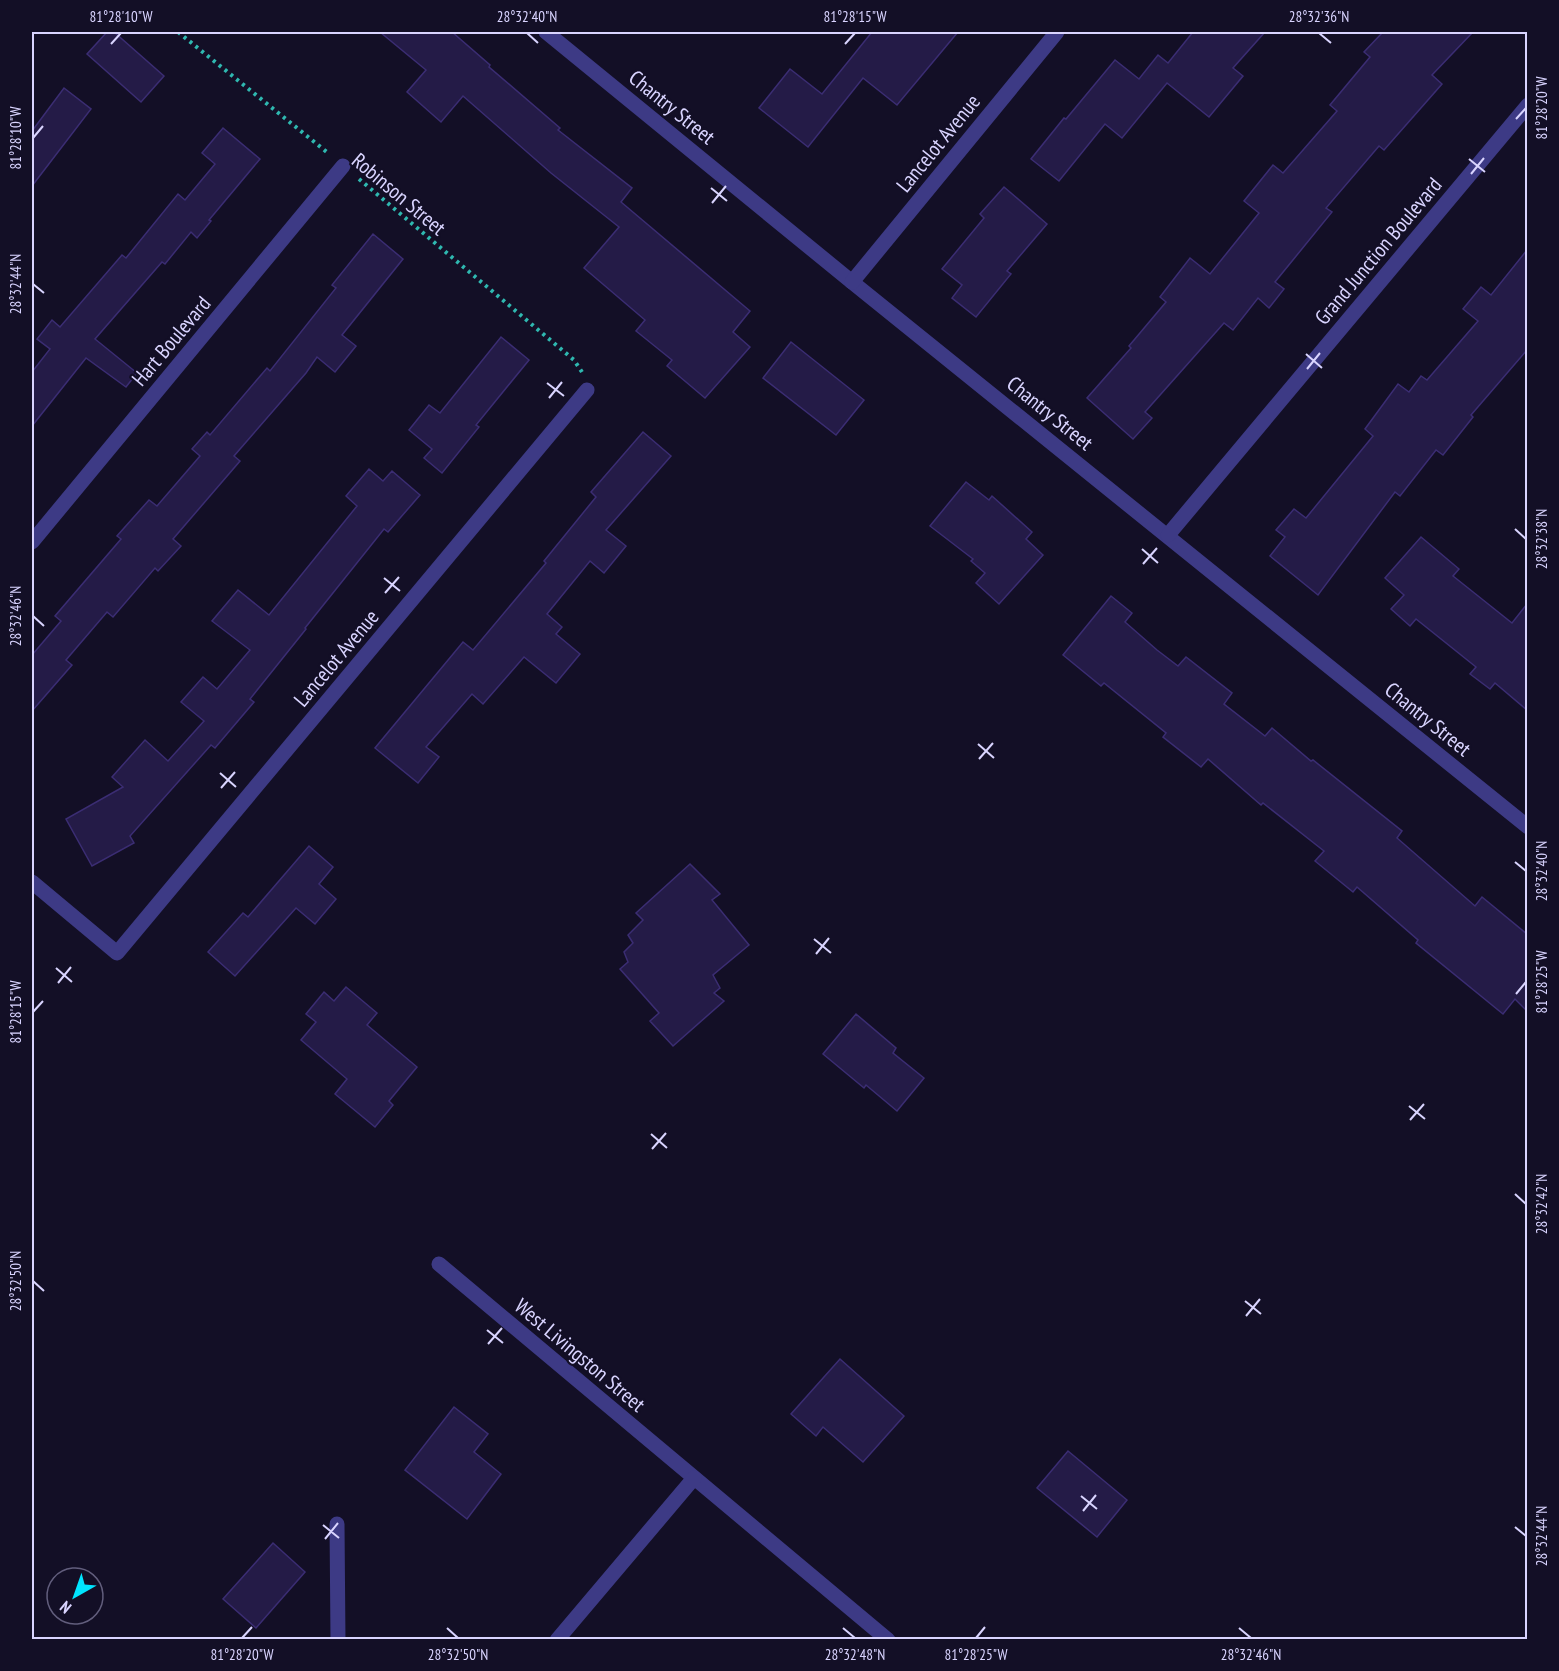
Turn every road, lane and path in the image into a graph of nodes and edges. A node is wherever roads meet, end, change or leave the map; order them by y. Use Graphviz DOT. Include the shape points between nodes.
graph roads {
  1 [pos="178,32"];
  2 [pos="546,32"];
  3 [pos="1057,32"];
  4 [pos="1527,105"];
  5 [pos="343,166"];
  6 [pos="852,282"];
  7 [pos="587,390"];
  8 [pos="1168,535"];
  9 [pos="32,542"];
  10 [pos="1527,827"];
  11 [pos="32,882"];
  12 [pos="439,1264"];
  13 [pos="694,1478"];
  14 [pos="337,1524"];
  15 [pos="338,1640"];
  16 [pos="557,1640"];
  17 [pos="888,1640"];
  1 -- 5 [label="path, Robinson Street"];
  2 -- 6 [label="street, Chantry Street"];
  3 -- 6 [label="street, Lancelot Avenue"];
  4 -- 8 [label="street, Grand Junction Boulevard"];
  5 -- 7 [label="path, Robinson Street" via="574,360"];
  5 -- 9 [label="street, Hart Boulevard"];
  6 -- 8 [label="street, Chantry Street"];
  7 -- 11 [label="street, Lancelot Avenue" via="117,953"];
  8 -- 10 [label="street, Chantry Street"];
  12 -- 13 [label="street, West Livingston Street"];
  13 -- 16 [label="street"];
  13 -- 17 [label="street, West Livingston Street"];
  14 -- 15 [label="street"];
}
